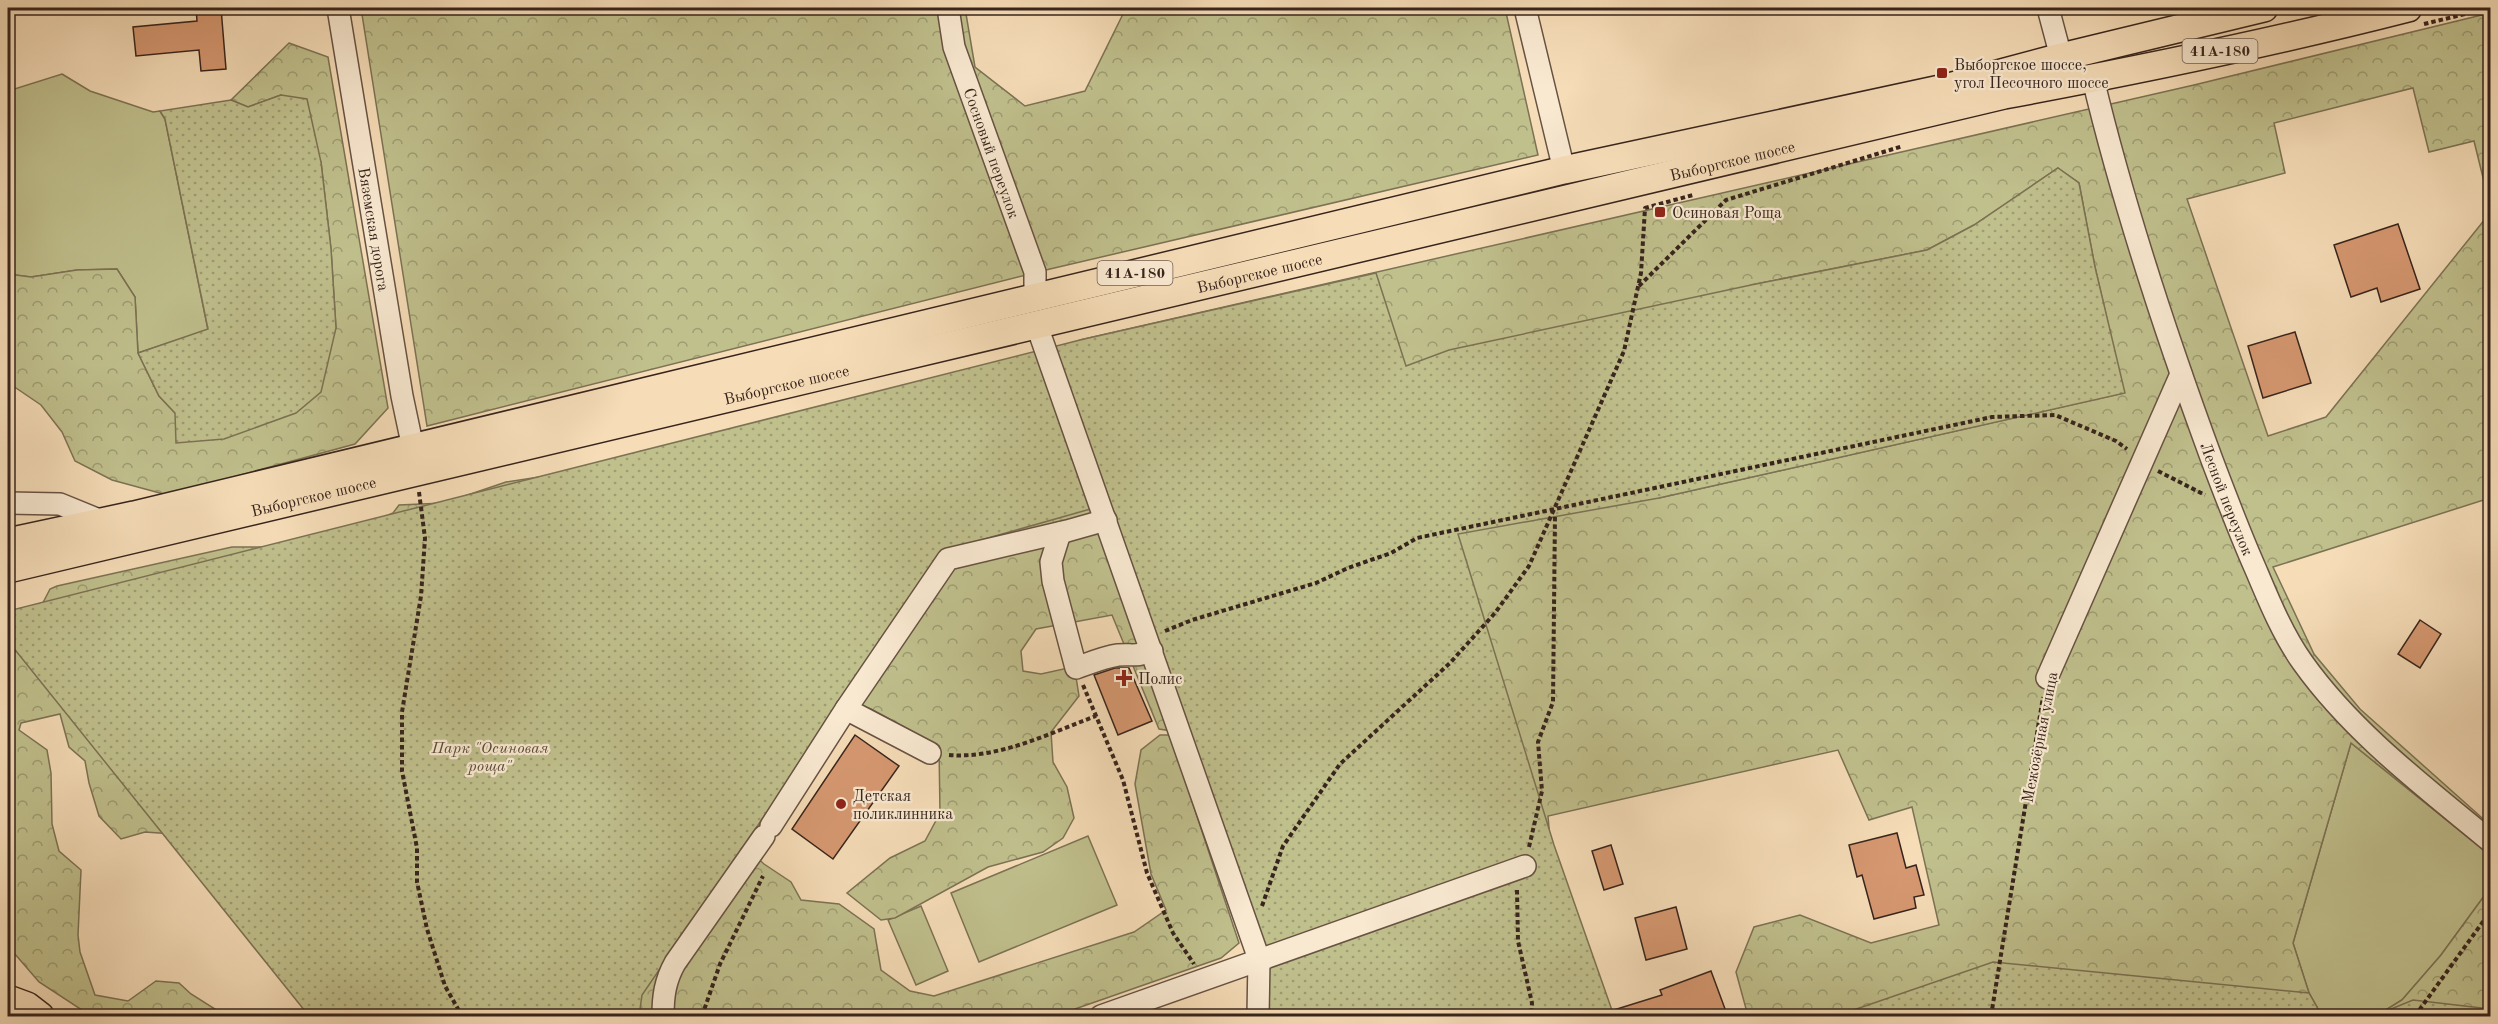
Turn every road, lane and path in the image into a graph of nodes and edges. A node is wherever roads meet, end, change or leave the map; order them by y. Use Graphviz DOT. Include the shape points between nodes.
graph roads {
  1 [pos="338,8"];
  2 [pos="948,8"];
  3 [pos="1525,8"];
  4 [pos="2048,8"];
  5 [pos="2264,8"];
  6 [pos="2408,8"];
  7 [pos="2350,13"];
  8 [pos="2061,57"];
  9 [pos="2093,79"];
  10 [pos="1907,144"];
  11 [pos="1564,170"];
  12 [pos="1687,198"];
  13 [pos="1638,286"];
  14 [pos="1035,298"];
  15 [pos="1037,326"];
  16 [pos="2181,374"];
  17 [pos="413,448"];
  18 [pos="2143,461"];
  19 [pos="419,496"];
  20 [pos="8,503"];
  21 [pos="2229,508"];
  22 [pos="1555,510"];
  23 [pos="1106,520"];
  24 [pos="104,522"];
  25 [pos="1060,533"];
  26 [pos="8,542"];
  27 [pos="8,569"];
  28 [pos="1150,645"];
  29 [pos="1076,668"];
  30 [pos="2047,678"];
  31 [pos="846,709"];
  32 [pos="1096,716"];
  33 [pos="930,753"];
  34 [pos="2490,841"];
  35 [pos="1522,867"];
  36 [pos="765,871"];
  37 [pos="2490,912"];
  38 [pos="1256,949"];
  39 [pos="1204,979"];
  40 [pos="8,980"];
  41 [pos="25,1007"];
  42 [pos="462,1017"];
  43 [pos="663,1017"];
  44 [pos="702,1017"];
  45 [pos="1101,1017"];
  46 [pos="1258,1017"];
  47 [pos="1531,1017"];
  48 [pos="1991,1017"];
  49 [pos="2415,1017"];
  1 -- 17 [label="street, Вяземская дорога"];
  2 -- 14 [label="street, Сосновый переулок" via="954,46 1035,272"];
  3 -- 11 [label="street"];
  4 -- 8 [label="street"];
  5 -- 8 [label="main road, Выборгское шоссе / 41А-180"];
  6 -- 7 [label="main road, Выборгское шоссе / 41А-180"];
  7 -- 9 [label="main road, Выборгское шоссе / 41А-180"];
  8 -- 11 [label="main road, Выборгское шоссе / 41А-180" via="1945,88"];
  9 -- 15 [label="main road, Выборгское шоссе / 41А-180" via="2004,95"];
  9 -- 16 [label="street, Лесной переулок" via="2116,172"];
  10 -- 13 [label="path" via="1726,200"];
  11 -- 14 [label="main road, Выборгское шоссе / 41А-180"];
  12 -- 13 [label="path" via="1645,208"];
  13 -- 22 [label="path" via="1624,351"];
  14 -- 17 [label="main road, Выборгское шоссе / 41А-180"];
  15 -- 23 [label="street"];
  15 -- 27 [label="main road, Выборгское шоссе / 41А-180"];
  16 -- 18 [label="street, Межозёрная улица"];
  16 -- 21 [label="street, Лесной переулок"];
  17 -- 24 [label="main road, Выборгское шоссе / 41А-180"];
  18 -- 21 [label="path"];
  18 -- 22 [label="path" via="2116,441 2055,415 1992,417"];
  18 -- 30 [label="street, Межозёрная улица"];
  19 -- 42 [label="path" via="425,538 421,596 402,712 402,771 427,929 445,986"];
  20 -- 24 [label="street" via="60,504"];
  21 -- 34 [label="street, Лесной переулок" via="2271,606 2302,662 2375,743"];
  22 -- 28 [label="path" via="1417,538 1391,553 1316,583 1192,620"];
  22 -- 35 [label="path" via="1552,702 1538,742 1542,791"];
  22 -- 38 [label="path" via="1529,566 1495,614 1450,663 1340,764 1311,803 1283,846 1268,884"];
  23 -- 25 [label="street"];
  23 -- 28 [label="street"];
  24 -- 26 [label="main road, Выборгское шоссе / 41А-180"];
  25 -- 29 [label="street" via="1052,572"];
  25 -- 31 [label="street" via="948,559"];
  28 -- 29 [label="street" via="1136,657 1109,657"];
  28 -- 38 [label="street"];
  29 -- 32 [label="path"];
  30 -- 48 [label="path, Межозёрная улица"];
  31 -- 33 [label="street"];
  31 -- 43 [label="street" via="666,978"];
  32 -- 33 [label="path" via="984,754"];
  32 -- 39 [label="path" via="1123,780 1147,873 1173,933"];
  35 -- 38 [label="street"];
  35 -- 47 [label="path" via="1516,896 1518,941 1532,1003"];
  36 -- 44 [label="path" via="720,964"];
  37 -- 49 [label="path"];
  38 -- 39 [label="street"];
  38 -- 46 [label="street"];
  39 -- 45 [label="street"];
  40 -- 41 [label="main road" via="18,990"];
}
